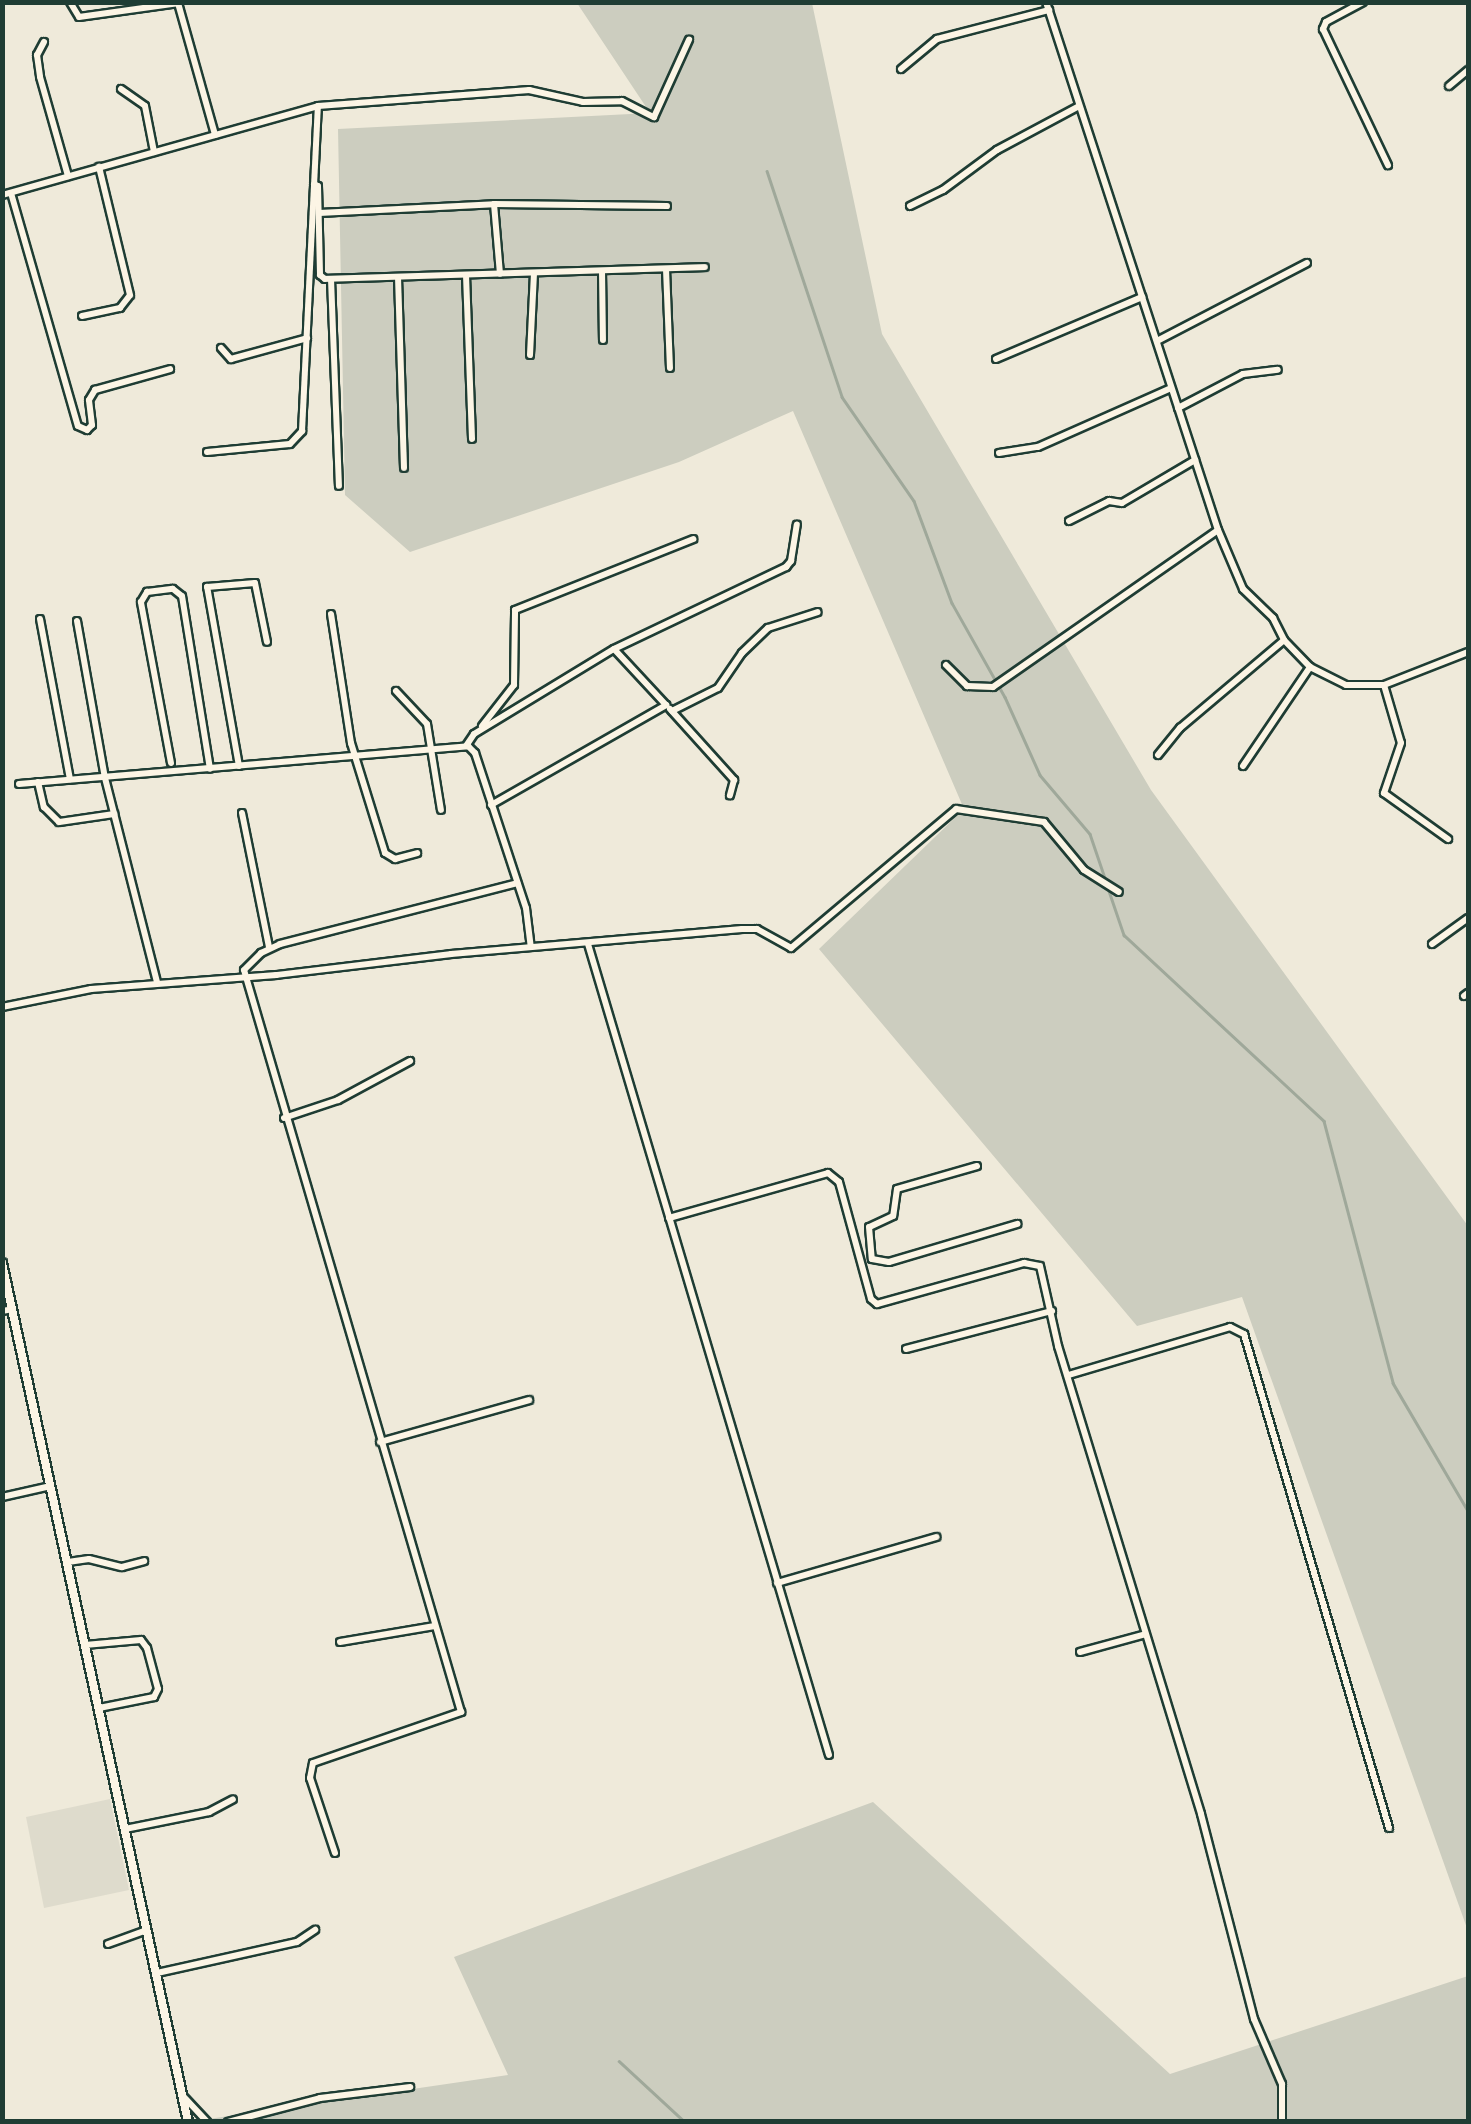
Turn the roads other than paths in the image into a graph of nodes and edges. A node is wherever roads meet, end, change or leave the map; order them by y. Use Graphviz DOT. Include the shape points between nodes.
graph roads {
  1 [pos="70,2"];
  2 [pos="1363,2"];
  3 [pos="179,3"];
  4 [pos="1048,6"];
  5 [pos="689,40"];
  6 [pos="44,42"];
  7 [pos="901,69"];
  8 [pos="1468,70"];
  9 [pos="1449,86"];
  10 [pos="121,89"];
  11 [pos="318,106"];
  12 [pos="1079,106"];
  13 [pos="215,135"];
  14 [pos="154,152"];
  15 [pos="1388,165"];
  16 [pos="99,167"];
  17 [pos="68,176"];
  18 [pos="314,184"];
  19 [pos="7,194"];
  20 [pos="494,204"];
  21 [pos="667,206"];
  22 [pos="910,206"];
  23 [pos="319,213"];
  24 [pos="1307,263"];
  25 [pos="705,267"];
  26 [pos="666,268"];
  27 [pos="602,270"];
  28 [pos="534,273"];
  29 [pos="500,274"];
  30 [pos="466,275"];
  31 [pos="398,277"];
  32 [pos="331,279"];
  33 [pos="1142,297"];
  34 [pos="82,316"];
  35 [pos="307,338"];
  36 [pos="603,340"];
  37 [pos="1157,341"];
  38 [pos="221,348"];
  39 [pos="530,355"];
  40 [pos="996,359"];
  41 [pos="170,368"];
  42 [pos="670,368"];
  43 [pos="1278,370"];
  44 [pos="1171,388"];
  45 [pos="1178,408"];
  46 [pos="472,439"];
  47 [pos="208,452"];
  48 [pos="999,453"];
  49 [pos="1195,460"];
  50 [pos="404,468"];
  51 [pos="338,486"];
  52 [pos="1069,521"];
  53 [pos="797,524"];
  54 [pos="1218,530"];
  55 [pos="693,539"];
  56 [pos="818,612"];
  57 [pos="330,614"];
  58 [pos="40,619"];
  59 [pos="77,621"];
  60 [pos="1284,640"];
  61 [pos="267,642"];
  62 [pos="614,649"];
  63 [pos="1468,652"];
  64 [pos="946,665"];
  65 [pos="1310,667"];
  66 [pos="1384,685"];
  67 [pos="396,692"];
  68 [pos="669,708"];
  69 [pos="474,734"];
  70 [pos="466,746"];
  71 [pos="430,749"];
  72 [pos="1158,754"];
  73 [pos="356,756"];
  74 [pos="171,763"];
  75 [pos="238,766"];
  76 [pos="1244,766"];
  77 [pos="210,769"];
  78 [pos="105,778"];
  79 [pos="70,780"];
  80 [pos="38,782"];
  81 [pos="19,784"];
  82 [pos="730,795"];
  83 [pos="492,805"];
  84 [pos="442,810"];
  85 [pos="242,813"];
  86 [pos="114,814"];
  87 [pos="1448,840"];
  88 [pos="417,853"];
  89 [pos="517,883"];
  90 [pos="1118,892"];
  91 [pos="1468,918"];
  92 [pos="588,944"];
  93 [pos="1432,944"];
  94 [pos="269,948"];
  95 [pos="531,948"];
  96 [pos="245,977"];
  97 [pos="157,982"];
  98 [pos="2,1007"];
  99 [pos="410,1060"];
  100 [pos="284,1118"];
  101 [pos="977,1166"];
  102 [pos="669,1218"];
  103 [pos="1017,1224"];
  104 [pos="869,1227"];
  105 [pos="852,1234"];
  106 [pos="2,1263"];
  107 [pos="8,1310"];
  108 [pos="1052,1311"];
  109 [pos="906,1348"];
  110 [pos="1069,1375"];
  111 [pos="528,1400"];
  112 [pos="380,1442"];
  113 [pos="51,1486"];
  114 [pos="2,1496"];
  115 [pos="936,1538"];
  116 [pos="144,1561"];
  117 [pos="68,1562"];
  118 [pos="778,1583"];
  119 [pos="435,1626"];
  120 [pos="1146,1634"];
  121 [pos="340,1642"];
  122 [pos="85,1645"];
  123 [pos="1080,1652"];
  124 [pos="99,1708"];
  125 [pos="829,1754"];
  126 [pos="232,1799"];
  127 [pos="1388,1828"];
  128 [pos="125,1829"];
  129 [pos="334,1853"];
  130 [pos="148,1930"];
  131 [pos="314,1930"];
  132 [pos="108,1944"];
  133 [pos="157,1972"];
  134 [pos="410,2087"];
  135 [pos="184,2097"];
  136 [pos="188,2122"];
  137 [pos="206,2122"];
  138 [pos="228,2122"];
  139 [pos="1282,2122"];
  1 -- 3 [label="street" via="79,17"];
  2 -- 15 [label="street" via="1323,29"];
  3 -- 13 [label="street"];
  4 -- 7 [label="street" via="937,39"];
  4 -- 12 [label="street"];
  5 -- 11 [label="street" via="654,116 622,101 582,102 529,90"];
  6 -- 17 [label="street" via="37,55 40,78"];
  8 -- 9 [label="street"];
  10 -- 14 [label="street" via="145,106"];
  11 -- 13 [label="street"];
  11 -- 18 [label="street"];
  12 -- 22 [label="street"];
  12 -- 33 [label="street"];
  13 -- 14 [label="street"];
  14 -- 16 [label="street"];
  16 -- 17 [label="street"];
  16 -- 34 [label="street" via="130,295 120,308"];
  17 -- 19 [label="street"];
  18 -- 23 [label="street"];
  18 -- 35 [label="street"];
  19 -- 41 [label="street" via="78,426 92,426 95,390"];
  20 -- 21 [label="street"];
  20 -- 23 [label="street"];
  20 -- 29 [label="street"];
  23 -- 32 [label="street" via="320,276"];
  24 -- 37 [label="street"];
  25 -- 26 [label="street"];
  26 -- 27 [label="street"];
  26 -- 42 [label="street"];
  27 -- 28 [label="street"];
  27 -- 36 [label="street"];
  28 -- 29 [label="street"];
  28 -- 39 [label="street"];
  29 -- 30 [label="street"];
  30 -- 31 [label="street"];
  30 -- 46 [label="street"];
  31 -- 32 [label="street"];
  31 -- 50 [label="street"];
  32 -- 51 [label="street"];
  33 -- 37 [label="street"];
  33 -- 40 [label="street"];
  35 -- 38 [label="street" via="232,359"];
  35 -- 47 [label="street" via="297,440"];
  37 -- 44 [label="street"];
  43 -- 45 [label="street" via="1243,374"];
  44 -- 45 [label="street"];
  44 -- 48 [label="street" via="1038,447"];
  45 -- 49 [label="street"];
  49 -- 52 [label="street" via="1122,503 1108,501"];
  49 -- 54 [label="street"];
  53 -- 62 [label="street" via="789,565"];
  54 -- 60 [label="street" via="1236,576"];
  54 -- 64 [label="street" via="993,687 967,686"];
  55 -- 69 [label="street" via="515,610 512,692"];
  56 -- 68 [label="street" via="768,628 718,688"];
  57 -- 73 [label="street"];
  58 -- 79 [label="street"];
  59 -- 78 [label="street"];
  60 -- 65 [label="street"];
  60 -- 72 [label="street"];
  61 -- 75 [label="street" via="255,583 207,588"];
  62 -- 68 [label="street"];
  62 -- 69 [label="street"];
  63 -- 66 [label="street"];
  65 -- 66 [label="street" via="1346,685"];
  65 -- 76 [label="street"];
  66 -- 87 [label="street" via="1401,740 1384,793"];
  67 -- 71 [label="street" via="425,719"];
  68 -- 82 [label="street" via="734,780"];
  68 -- 83 [label="street"];
  69 -- 70 [label="street"];
  70 -- 71 [label="street"];
  70 -- 83 [label="street" via="474,750"];
  71 -- 73 [label="street"];
  71 -- 84 [label="street"];
  73 -- 75 [label="street"];
  73 -- 88 [label="street" via="386,854 394,859"];
  74 -- 77 [label="street" via="141,602 147,592 173,589 182,596"];
  75 -- 77 [label="street"];
  77 -- 78 [label="street"];
  78 -- 79 [label="street"];
  78 -- 86 [label="street"];
  79 -- 80 [label="street"];
  80 -- 81 [label="street"];
  80 -- 86 [label="street" via="50,817 59,822"];
  83 -- 89 [label="street"];
  85 -- 94 [label="street"];
  86 -- 97 [label="street"];
  89 -- 94 [label="street"];
  89 -- 95 [label="street"];
  90 -- 92 [label="street" via="1084,870 1044,822 956,810 796,947 742,929"];
  91 -- 93 [label="street"];
  92 -- 95 [label="street"];
  92 -- 102 [label="street"];
  94 -- 96 [label="street" via="244,967"];
  95 -- 96 [label="street"];
  96 -- 97 [label="street"];
  96 -- 100 [label="street"];
  97 -- 98 [label="street"];
  99 -- 100 [label="street" via="338,1100"];
  100 -- 112 [label="street"];
  101 -- 104 [label="street" via="896,1190 893,1216"];
  102 -- 105 [label="street" via="828,1173 839,1182"];
  102 -- 118 [label="street"];
  103 -- 104 [label="street" via="877,1263"];
  104 -- 105 [label="street"];
  105 -- 108 [label="street" via="877,1304 1033,1262"];
  106 -- 107 [label="street"];
  107 -- 113 [label="street"];
  108 -- 109 [label="street"];
  108 -- 110 [label="street"];
  110 -- 120 [label="street"];
  110 -- 127 [label="street" via="1230,1327 1244,1334"];
  111 -- 112 [label="street"];
  112 -- 119 [label="street"];
  113 -- 114 [label="street"];
  113 -- 117 [label="street"];
  115 -- 118 [label="street"];
  116 -- 117 [label="street" via="122,1567"];
  117 -- 122 [label="street"];
  118 -- 125 [label="street"];
  119 -- 121 [label="street"];
  119 -- 129 [label="street" via="461,1712 312,1763 310,1778"];
  120 -- 123 [label="street"];
  120 -- 139 [label="street" via="1254,2019 1282,2084"];
  122 -- 124 [label="street"];
  122 -- 124 [label="street" via="141,1640 158,1689 148,1699"];
  124 -- 128 [label="street"];
  126 -- 128 [label="street" via="209,1812"];
  128 -- 130 [label="street"];
  130 -- 132 [label="street"];
  130 -- 133 [label="street"];
  131 -- 133 [label="street" via="297,1942"];
  133 -- 135 [label="street"];
  134 -- 138 [label="street" via="320,2098"];
  135 -- 136 [label="street"];
  135 -- 137 [label="street"];
}
